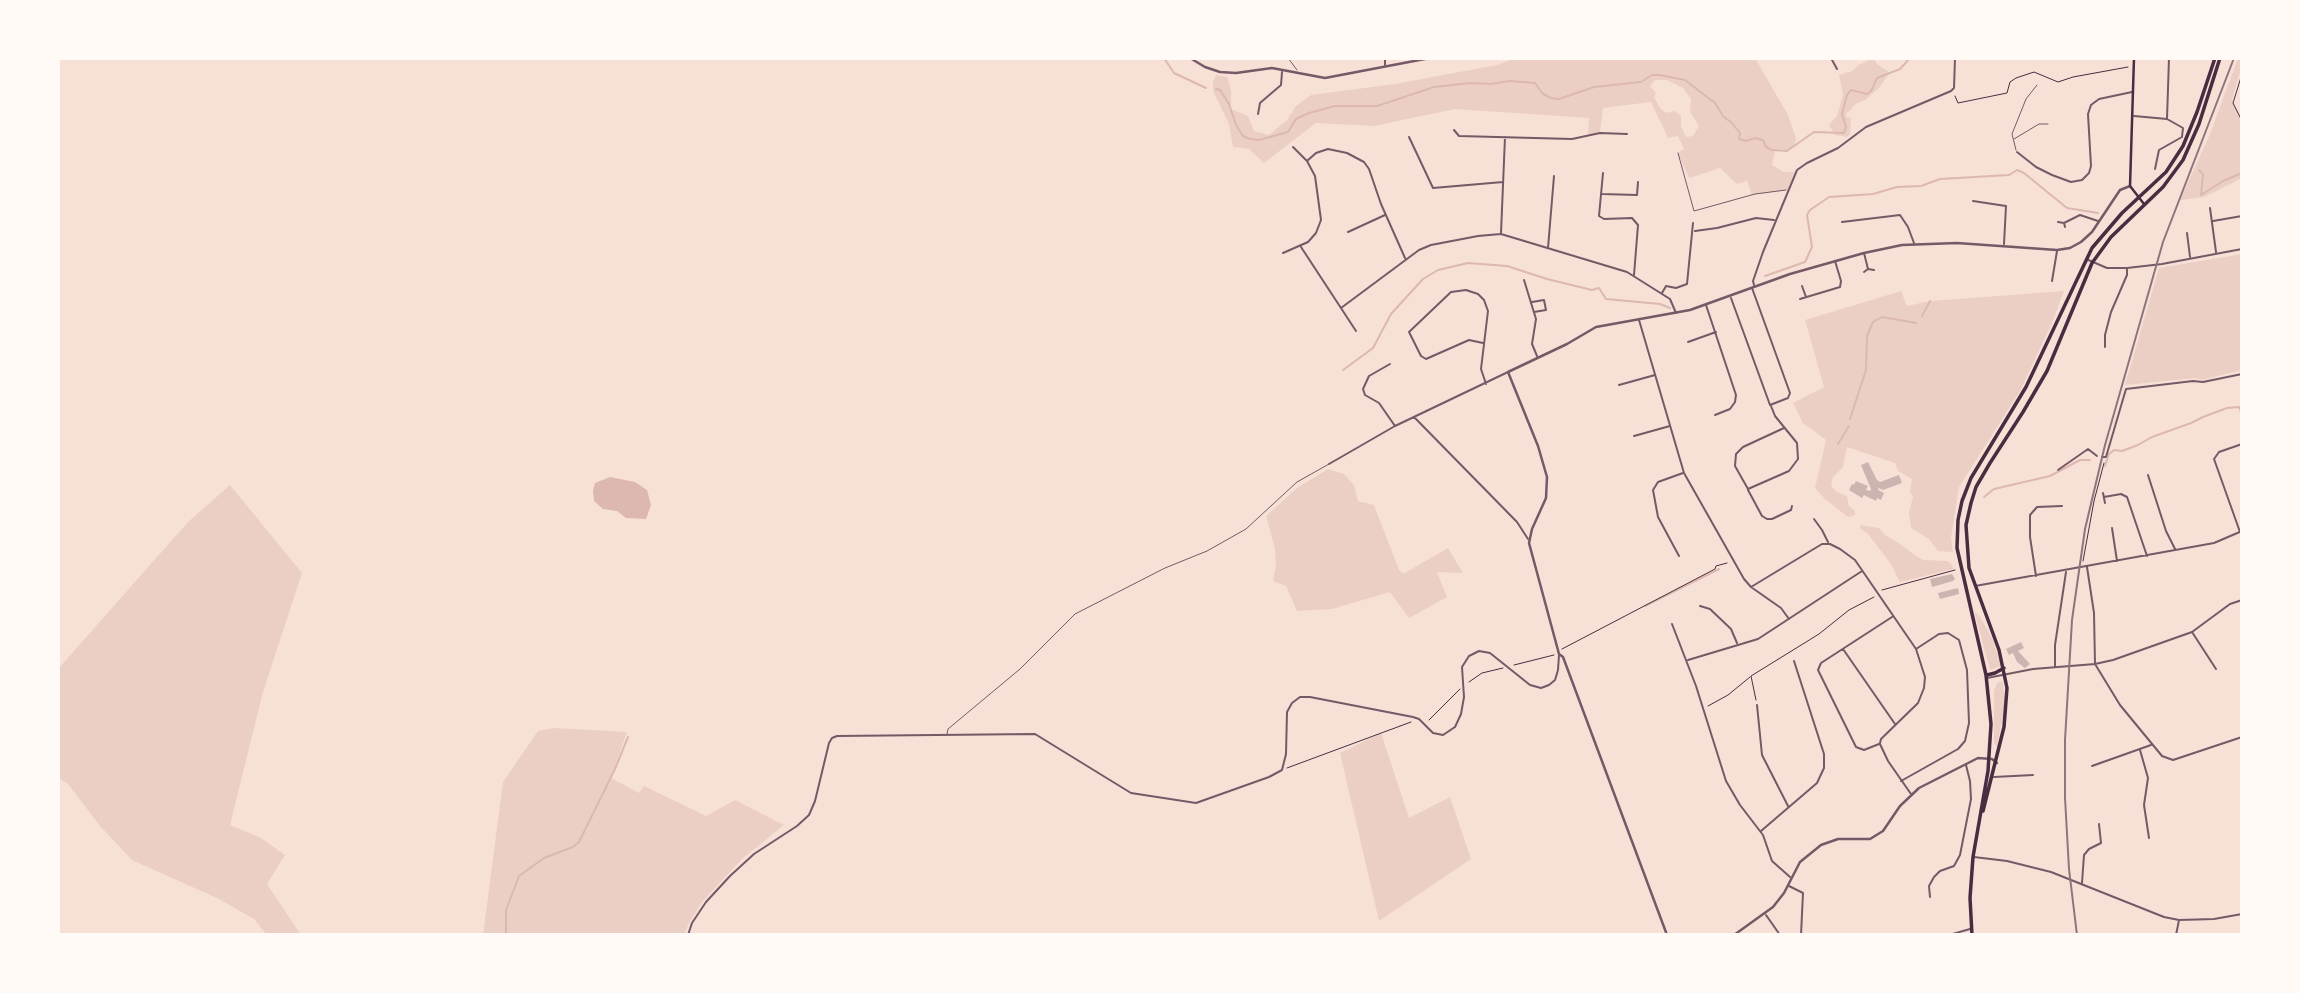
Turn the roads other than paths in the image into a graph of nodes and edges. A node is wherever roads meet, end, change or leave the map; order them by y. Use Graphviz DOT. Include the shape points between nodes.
graph roads {
  1 [pos="1191,58"];
  2 [pos="1288,58"];
  3 [pos="1385,58"];
  4 [pos="1430,58"];
  5 [pos="1831,58"];
  6 [pos="1955,58"];
  7 [pos="2134,58"];
  8 [pos="2169,58"];
  9 [pos="2214,58"];
  10 [pos="2220,58"];
  11 [pos="1385,65"];
  12 [pos="1282,69"];
  13 [pos="1837,69"];
  14 [pos="1298,72"];
  15 [pos="2037,85"];
  16 [pos="2133,92"];
  17 [pos="1258,114"];
  18 [pos="2133,116"];
  19 [pos="2167,119"];
  20 [pos="2048,124"];
  21 [pos="1454,130"];
  22 [pos="1627,134"];
  23 [pos="1506,136"];
  24 [pos="1409,137"];
  25 [pos="2012,140"];
  26 [pos="1293,147"];
  27 [pos="2017,152"];
  28 [pos="1678,153"];
  29 [pos="1307,161"];
  30 [pos="2155,161"];
  31 [pos="2160,161"];
  32 [pos="2155,169"];
  33 [pos="1603,173"];
  34 [pos="1554,176"];
  35 [pos="1503,182"];
  36 [pos="1637,182"];
  37 [pos="2130,187"];
  38 [pos="1788,190"];
  39 [pos="1600,194"];
  40 [pos="2139,198"];
  41 [pos="1973,201"];
  42 [pos="2144,204"];
  43 [pos="2210,208"];
  44 [pos="1386,214"];
  45 [pos="2242,216"];
  46 [pos="1775,220"];
  47 [pos="2099,221"];
  48 [pos="1842,222"];
  49 [pos="2058,222"];
  50 [pos="2212,222"];
  51 [pos="1693,223"];
  52 [pos="1693,230"];
  53 [pos="1348,232"];
  54 [pos="2187,233"];
  55 [pos="1501,234"];
  56 [pos="1914,245"];
  57 [pos="2004,246"];
  58 [pos="1300,247"];
  59 [pos="1549,248"];
  60 [pos="2242,249"];
  61 [pos="2057,250"];
  62 [pos="1283,253"];
  63 [pos="1864,253"];
  64 [pos="2216,254"];
  65 [pos="1405,259"];
  66 [pos="2085,259"];
  67 [pos="2190,259"];
  68 [pos="1835,260"];
  69 [pos="2092,262"];
  70 [pos="2127,268"];
  71 [pos="1868,269"];
  72 [pos="1874,270"];
  73 [pos="1864,272"];
  74 [pos="1634,276"];
  75 [pos="1524,280"];
  76 [pos="2052,281"];
  77 [pos="1802,286"];
  78 [pos="1753,287"];
  79 [pos="1662,293"];
  80 [pos="1730,295"];
  81 [pos="1806,298"];
  82 [pos="1800,299"];
  83 [pos="1531,303"];
  84 [pos="1706,304"];
  85 [pos="1341,308"];
  86 [pos="1534,312"];
  87 [pos="1677,314"];
  88 [pos="1639,319"];
  89 [pos="1356,331"];
  90 [pos="1716,332"];
  91 [pos="1688,342"];
  92 [pos="2100,342"];
  93 [pos="2104,342"];
  94 [pos="1483,343"];
  95 [pos="2105,347"];
  96 [pos="1537,358"];
  97 [pos="1390,364"];
  98 [pos="1508,372"];
  99 [pos="2242,374"];
  100 [pos="1655,375"];
  101 [pos="1486,384"];
  102 [pos="1619,385"];
  103 [pos="1770,405"];
  104 [pos="1715,415"];
  105 [pos="1414,417"];
  106 [pos="1395,426"];
  107 [pos="1670,426"];
  108 [pos="1784,428"];
  109 [pos="1634,436"];
  110 [pos="2242,444"];
  111 [pos="2097,456"];
  112 [pos="2104,457"];
  113 [pos="1329,464"];
  114 [pos="2058,470"];
  115 [pos="1684,473"];
  116 [pos="2148,475"];
  117 [pos="1748,489"];
  118 [pos="2103,493"];
  119 [pos="2104,497"];
  120 [pos="1962,501"];
  121 [pos="1971,503"];
  122 [pos="2105,503"];
  123 [pos="1792,506"];
  124 [pos="2062,506"];
  125 [pos="1814,519"];
  126 [pos="2112,528"];
  127 [pos="2241,532"];
  128 [pos="1529,540"];
  129 [pos="1828,544"];
  130 [pos="2175,549"];
  131 [pos="1679,556"];
  132 [pos="2147,556"];
  133 [pos="2117,562"];
  134 [pos="2087,567"];
  135 [pos="1862,570"];
  136 [pos="2066,571"];
  137 [pos="2036,576"];
  138 [pos="1751,587"];
  139 [pos="1975,587"];
  140 [pos="2242,600"];
  141 [pos="1700,606"];
  142 [pos="1894,616"];
  143 [pos="1789,619"];
  144 [pos="1672,624"];
  145 [pos="2192,632"];
  146 [pos="1738,645"];
  147 [pos="1843,649"];
  148 [pos="1916,649"];
  149 [pos="1558,652"];
  150 [pos="1687,660"];
  151 [pos="1794,661"];
  152 [pos="2095,664"];
  153 [pos="2055,667"];
  154 [pos="2004,668"];
  155 [pos="2216,669"];
  156 [pos="2005,674"];
  157 [pos="1987,677"];
  158 [pos="1757,705"];
  159 [pos="1896,725"];
  160 [pos="947,734"];
  161 [pos="2242,737"];
  162 [pos="1880,743"];
  163 [pos="2152,745"];
  164 [pos="2000,748"];
  165 [pos="2140,750"];
  166 [pos="1991,759"];
  167 [pos="1997,763"];
  168 [pos="1965,764"];
  169 [pos="2092,766"];
  170 [pos="2033,775"];
  171 [pos="1993,777"];
  172 [pos="1901,782"];
  173 [pos="1912,794"];
  174 [pos="1789,807"];
  175 [pos="1979,823"];
  176 [pos="2099,824"];
  177 [pos="1761,831"];
  178 [pos="2148,838"];
  179 [pos="1972,857"];
  180 [pos="1791,877"];
  181 [pos="2082,884"];
  182 [pos="1788,885"];
  183 [pos="1930,897"];
  184 [pos="1765,914"];
  185 [pos="2242,914"];
  186 [pos="2179,920"];
  187 [pos="1971,929"];
  188 [pos="688,935"];
  189 [pos="1667,935"];
  190 [pos="1734,935"];
  191 [pos="1780,935"];
  192 [pos="1801,935"];
  193 [pos="1949,935"];
  194 [pos="1972,935"];
  195 [pos="2176,935"];
  1 -- 12 [label="street" via="1220,72"];
  2 -- 14 [label="lane"];
  3 -- 11 [label="street"];
  4 -- 11 [label="street"];
  5 -- 13 [label="street"];
  6 -- 38 [label="street" via="1951,91 1856,133 1797,170"];
  7 -- 16 [label="main road"];
  8 -- 19 [label="street"];
  9 -- 40 [label="highway" via="2183,146 2166,172"];
  10 -- 42 [label="highway" via="2183,160"];
  11 -- 14 [label="street" via="1325,78"];
  12 -- 14 [label="street"];
  12 -- 17 [label="street" via="1281,85 1260,103"];
  15 -- 25 [label="lane" via="2026,99"];
  16 -- 18 [label="main road"];
  16 -- 27 [label="street" via="2091,105 2091,166 2082,180 2071,182 2052,175"];
  18 -- 19 [label="street"];
  18 -- 37 [label="main road"];
  19 -- 30 [label="street" via="2182,125 2184,132 2161,148"];
  20 -- 25 [label="lane" via="2039,124"];
  21 -- 23 [label="street" via="1459,136"];
  22 -- 23 [label="street" via="1572,139"];
  23 -- 35 [label="street"];
  24 -- 35 [label="street" via="1433,188"];
  25 -- 27 [label="lane"];
  26 -- 29 [label="street"];
  28 -- 38 [label="lane" via="1694,211"];
  29 -- 44 [label="street" via="1328,149 1361,160"];
  29 -- 58 [label="street" via="1316,180 1321,220 1313,236"];
  30 -- 31 [label="street"];
  30 -- 32 [label="street"];
  33 -- 39 [label="street"];
  34 -- 59 [label="street"];
  35 -- 55 [label="street"];
  36 -- 39 [label="street" via="1637,195"];
  37 -- 40 [label="main road"];
  37 -- 47 [label="street" via="2120,190"];
  38 -- 46 [label="street"];
  39 -- 74 [label="street" via="1600,217 1632,218 1638,225"];
  40 -- 42 [label="main road"];
  40 -- 66 [label="highway"];
  41 -- 57 [label="street" via="2006,206"];
  42 -- 69 [label="highway"];
  43 -- 50 [label="street"];
  44 -- 53 [label="street"];
  44 -- 65 [label="street"];
  45 -- 50 [label="street"];
  46 -- 52 [label="street" via="1756,218"];
  46 -- 78 [label="street"];
  47 -- 49 [label="street" via="2080,215 2064,225"];
  47 -- 61 [label="street" via="2081,243"];
  48 -- 56 [label="street" via="1900,215"];
  50 -- 64 [label="street"];
  51 -- 52 [label="street"];
  52 -- 79 [label="street" via="1687,284 1676,289 1666,286"];
  54 -- 67 [label="street"];
  55 -- 59 [label="street"];
  55 -- 65 [label="street" via="1431,245"];
  56 -- 57 [label="street"];
  56 -- 63 [label="street"];
  57 -- 61 [label="street"];
  58 -- 62 [label="street"];
  58 -- 85 [label="street"];
  59 -- 74 [label="street"];
  60 -- 64 [label="street"];
  61 -- 76 [label="street"];
  63 -- 68 [label="street"];
  63 -- 71 [label="street"];
  64 -- 67 [label="street"];
  65 -- 85 [label="street"];
  66 -- 69 [label="street"];
  66 -- 120 [label="highway" via="2038,364"];
  67 -- 70 [label="street"];
  68 -- 78 [label="street"];
  68 -- 81 [label="street" via="1840,287"];
  69 -- 70 [label="street"];
  69 -- 121 [label="highway" via="2047,371 1976,487"];
  70 -- 93 [label="street"];
  71 -- 72 [label="street"];
  71 -- 73 [label="street"];
  74 -- 79 [label="street"];
  75 -- 83 [label="street"];
  77 -- 81 [label="street"];
  78 -- 80 [label="street"];
  78 -- 103 [label="street" via="1790,393"];
  79 -- 87 [label="street" via="1673,302"];
  80 -- 84 [label="street"];
  80 -- 103 [label="street"];
  81 -- 82 [label="street"];
  83 -- 86 [label="street"];
  83 -- 86 [label="street" via="1544,300 1546,310"];
  84 -- 87 [label="street"];
  84 -- 90 [label="street"];
  85 -- 89 [label="street"];
  86 -- 96 [label="street" via="1532,344"];
  87 -- 88 [label="street"];
  88 -- 96 [label="street" via="1596,327"];
  88 -- 100 [label="street"];
  90 -- 91 [label="street"];
  90 -- 104 [label="street" via="1736,397 1730,409"];
  92 -- 93 [label="street"];
  93 -- 95 [label="street"];
  94 -- 94 [label="street" via="1487,307 1478,294 1466,289 1451,292 1409,332 1426,359 1469,340"];
  94 -- 101 [label="street" via="1481,369"];
  96 -- 98 [label="street"];
  97 -- 106 [label="street" via="1369,376 1363,390"];
  98 -- 101 [label="street"];
  98 -- 128 [label="street" via="1548,482"];
  99 -- 112 [label="street" via="2126,389"];
  100 -- 102 [label="street"];
  100 -- 107 [label="street"];
  101 -- 105 [label="street"];
  103 -- 108 [label="street"];
  105 -- 106 [label="street"];
  105 -- 128 [label="street" via="1517,522"];
  106 -- 113 [label="street"];
  107 -- 109 [label="street"];
  107 -- 115 [label="street"];
  108 -- 117 [label="street" via="1736,454 1735,466"];
  108 -- 117 [label="street" via="1798,446 1796,463 1785,473"];
  110 -- 127 [label="street" via="2219,452 2214,459"];
  111 -- 114 [label="street" via="2088,449"];
  113 -- 160 [label="lane" via="1297,482 1246,529 1075,614"];
  115 -- 131 [label="street" via="1657,482 1653,490 1658,517"];
  115 -- 138 [label="street"];
  116 -- 130 [label="street"];
  117 -- 123 [label="street" via="1767,519"];
  118 -- 119 [label="street"];
  119 -- 122 [label="street"];
  119 -- 132 [label="street" via="2127,497"];
  120 -- 121 [label="highway"];
  120 -- 157 [label="highway" via="1957,536 1961,569"];
  121 -- 139 [label="highway" via="1966,543"];
  124 -- 137 [label="street" via="2037,507 2030,515"];
  125 -- 129 [label="street"];
  126 -- 133 [label="street"];
  127 -- 130 [label="street" via="2214,544"];
  128 -- 149 [label="street"];
  129 -- 135 [label="street" via="1853,558"];
  129 -- 138 [label="street"];
  130 -- 132 [label="street"];
  132 -- 133 [label="street"];
  133 -- 134 [label="street"];
  134 -- 136 [label="street"];
  134 -- 152 [label="street"];
  135 -- 142 [label="street"];
  135 -- 143 [label="street"];
  136 -- 137 [label="street"];
  136 -- 153 [label="street"];
  137 -- 139 [label="street"];
  138 -- 143 [label="street"];
  139 -- 154 [label="highway"];
  140 -- 145 [label="street"];
  141 -- 146 [label="street" via="1710,609 1731,629"];
  142 -- 147 [label="street"];
  142 -- 148 [label="street"];
  143 -- 146 [label="street" via="1758,639"];
  144 -- 150 [label="street"];
  145 -- 152 [label="street"];
  145 -- 155 [label="street"];
  146 -- 150 [label="street"];
  147 -- 159 [label="street"];
  147 -- 162 [label="street" via="1821,663 1818,674 1856,747 1864,750"];
  148 -- 159 [label="street" via="1924,688 1914,708"];
  148 -- 172 [label="street" via="1939,634 1959,640 1967,670 1969,723 1958,749"];
  149 -- 160 [label="street" via="1556,677 1544,687 1532,686 1489,653 1474,653 1463,664 1461,714 1445,735 1437,735 1419,719 1300,697 1287,712 1282,770 1200,802 1131,793 1035,734"];
  149 -- 189 [label="street"];
  150 -- 177 [label="street" via="1726,781"];
  151 -- 174 [label="street" via="1824,761 1817,783"];
  152 -- 153 [label="street"];
  152 -- 163 [label="street"];
  153 -- 156 [label="street"];
  154 -- 156 [label="highway"];
  154 -- 157 [label="highway"];
  156 -- 157 [label="street"];
  156 -- 164 [label="highway" via="2007,707"];
  157 -- 166 [label="highway"];
  158 -- 174 [label="street" via="1764,761"];
  159 -- 162 [label="street"];
  160 -- 188 [label="street" via="832,738 809,815 730,876 706,902"];
  161 -- 163 [label="street" via="2173,760"];
  162 -- 172 [label="street"];
  163 -- 165 [label="street"];
  164 -- 166 [label="street"];
  164 -- 167 [label="highway"];
  165 -- 169 [label="street"];
  165 -- 178 [label="street" via="2148,778 2144,805"];
  166 -- 167 [label="street"];
  166 -- 168 [label="street"];
  166 -- 175 [label="highway"];
  167 -- 171 [label="highway"];
  168 -- 173 [label="street"];
  168 -- 183 [label="street" via="1971,799 1960,855 1954,866 1934,877"];
  170 -- 171 [label="street"];
  171 -- 175 [label="highway"];
  172 -- 173 [label="street"];
  173 -- 180 [label="street" via="1883,831 1870,839 1825,843 1804,858"];
  174 -- 177 [label="street"];
  175 -- 179 [label="highway"];
  176 -- 181 [label="street" via="2101,843 2084,855"];
  177 -- 180 [label="street" via="1772,861"];
  179 -- 181 [label="street" via="2007,861"];
  179 -- 187 [label="highway"];
  180 -- 182 [label="street"];
  181 -- 186 [label="street"];
  182 -- 184 [label="street"];
  182 -- 192 [label="street" via="1803,893"];
  184 -- 190 [label="street"];
  184 -- 191 [label="street"];
  185 -- 186 [label="street"];
  186 -- 195 [label="street"];
  187 -- 193 [label="street"];
  187 -- 194 [label="highway"];
}
